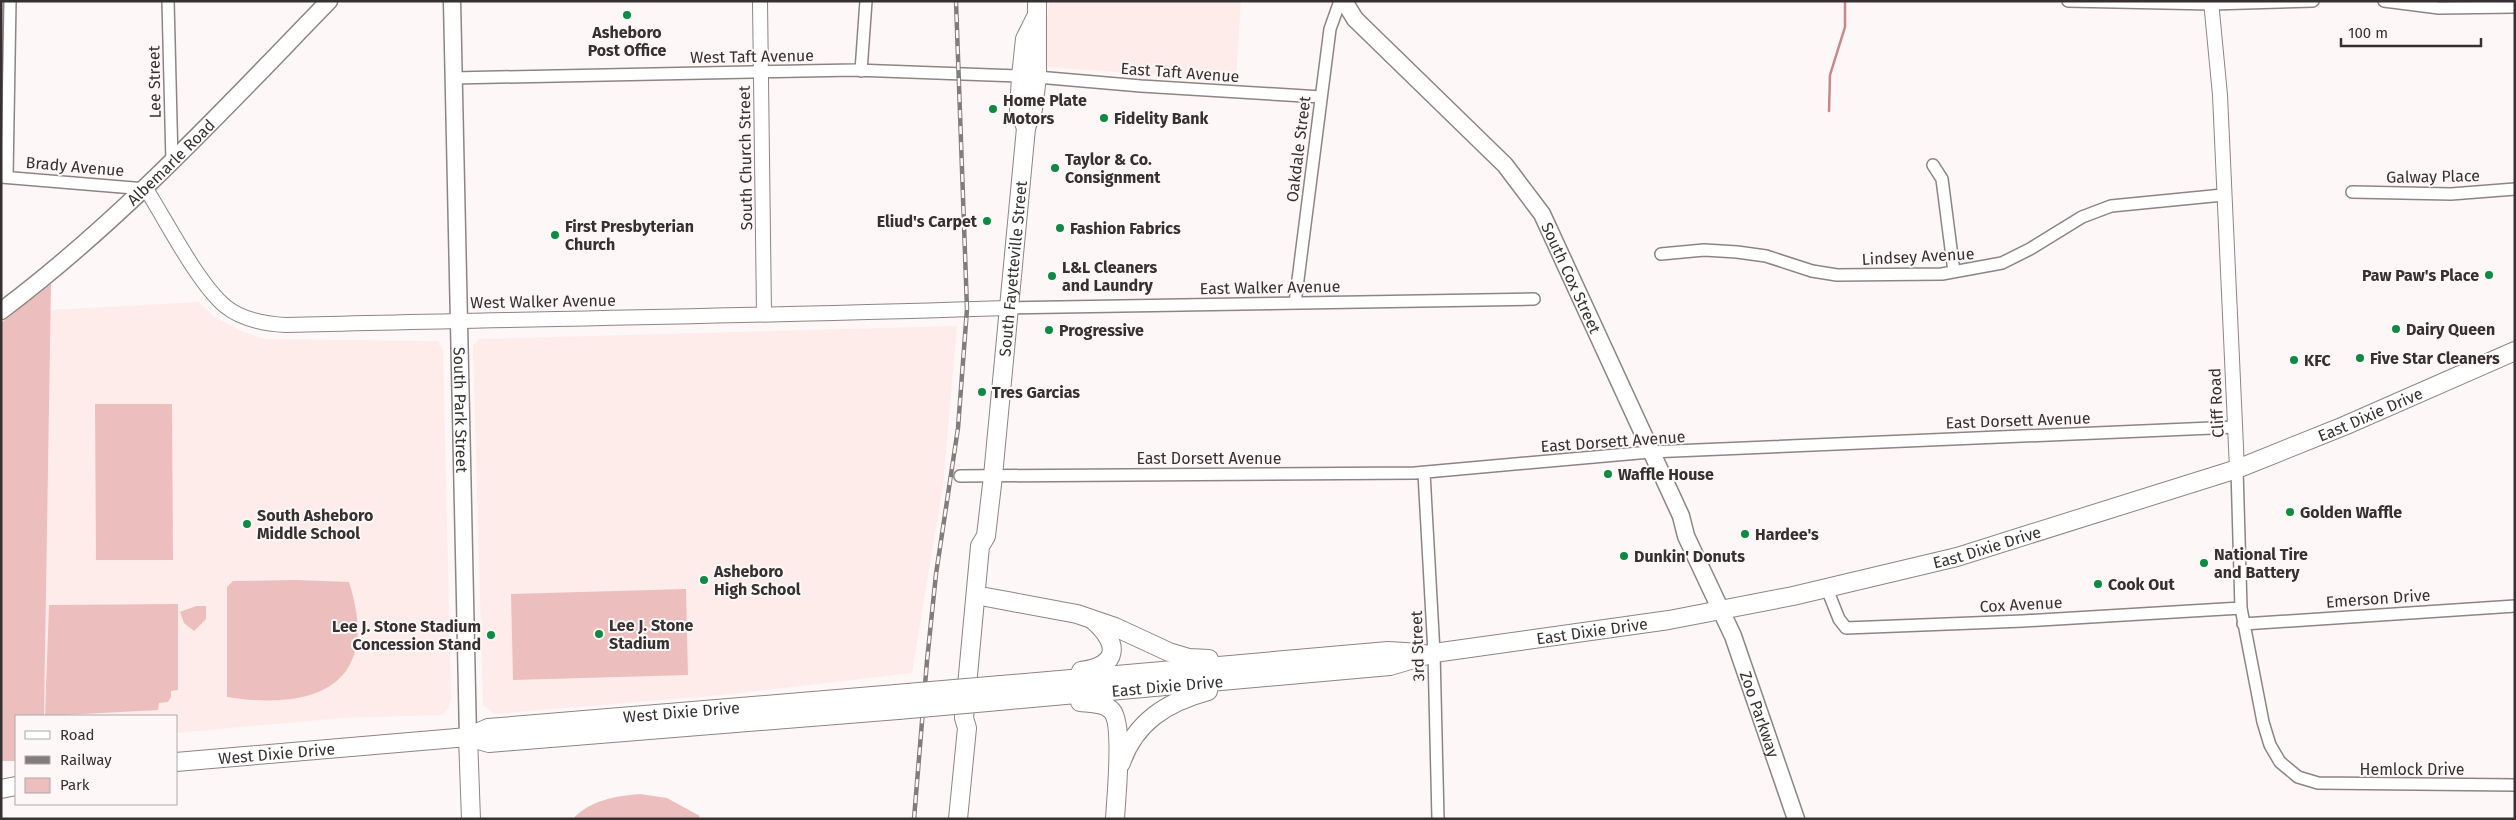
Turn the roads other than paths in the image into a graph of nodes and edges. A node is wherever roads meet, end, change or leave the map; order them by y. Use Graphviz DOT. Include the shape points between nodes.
graph roads {
  1 [pos="10,1"];
  2 [pos="168,1"];
  3 [pos="329,1"];
  4 [pos="452,1"];
  5 [pos="760,1"];
  6 [pos="866,1"];
  7 [pos="1342,1"];
  8 [pos="2068,1"];
  9 [pos="2313,1"];
  10 [pos="2384,1"];
  11 [pos="2212,3"];
  12 [pos="2515,7"];
  13 [pos="1034,15"];
  14 [pos="861,71"];
  15 [pos="761,72"];
  16 [pos="1029,77"];
  17 [pos="453,78"];
  18 [pos="1321,98"];
  19 [pos="172,162"];
  20 [pos="1933,165"];
  21 [pos="4,177"];
  22 [pos="146,188"];
  23 [pos="2515,189"];
  24 [pos="2352,192"];
  25 [pos="2224,195"];
  26 [pos="1662,254"];
  27 [pos="1954,272"];
  28 [pos="1534,299"];
  29 [pos="1295,303"];
  30 [pos="1007,308"];
  31 [pos="1,311"];
  32 [pos="764,314"];
  33 [pos="458,321"];
  34 [pos="2515,351"];
  35 [pos="2235,427"];
  36 [pos="1650,452"];
  37 [pos="2237,469"];
  38 [pos="1424,472"];
  39 [pos="960,476"];
  40 [pos="993,476"];
  41 [pos="986,536"];
  42 [pos="1827,589"];
  43 [pos="986,597"];
  44 [pos="2515,606"];
  45 [pos="2241,608"];
  46 [pos="1720,610"];
  47 [pos="1094,620"];
  48 [pos="2243,624"];
  49 [pos="1434,653"];
  50 [pos="1239,665"];
  51 [pos="1249,680"];
  52 [pos="1053,681"];
  53 [pos="1000,693"];
  54 [pos="1042,698"];
  55 [pos="897,702"];
  56 [pos="967,728"];
  57 [pos="468,737"];
  58 [pos="178,762"];
  59 [pos="1118,771"];
  60 [pos="2309,780"];
  61 [pos="2515,785"];
  62 [pos="15,786"];
  63 [pos="1,789"];
  64 [pos="471,819"];
  65 [pos="958,819"];
  66 [pos="1115,819"];
  67 [pos="1438,819"];
  68 [pos="1796,819"];
  1 -- 21 [label="street"];
  2 -- 19 [label="street, Lee Street"];
  3 -- 19 [label="main road, Albemarle Road"];
  4 -- 17 [label="main road, South Park Street"];
  5 -- 15 [label="street, South Church Street"];
  6 -- 14 [label="street"];
  7 -- 18 [label="street, Oakdale Street" via="1330,29"];
  7 -- 36 [label="main road, South Cox Street" via="1362,25 1505,165 1538,208"];
  8 -- 11 [label="street"];
  9 -- 11 [label="street"];
  10 -- 12 [label="street" via="2439,8"];
  11 -- 25 [label="street, Cliff Road"];
  13 -- 16 [label="main road" via="1039,50"];
  14 -- 15 [label="street, West Taft Avenue"];
  14 -- 16 [label="street, West Taft Avenue"];
  15 -- 17 [label="street, West Taft Avenue"];
  15 -- 32 [label="street, South Church Street"];
  16 -- 18 [label="street, East Taft Avenue"];
  16 -- 30 [label="main road, South Fayetteville Street" via="1019,110 1028,122"];
  17 -- 33 [label="main road, South Park Street"];
  18 -- 29 [label="street, Oakdale Street"];
  19 -- 22 [label="main road, Albemarle Road"];
  20 -- 27 [label="street" via="1942,179"];
  21 -- 22 [label="street, Brady Avenue"];
  22 -- 31 [label="main road, Albemarle Road"];
  22 -- 33 [label="street, West Walker Avenue" via="210,289 241,316 260,323 286,325"];
  23 -- 24 [label="street, Galway Place" via="2451,194"];
  25 -- 27 [label="street, Lindsey Avenue" via="2111,206 2082,217 2002,263"];
  25 -- 35 [label="street, Cliff Road"];
  26 -- 27 [label="street, Lindsey Avenue" via="1704,250 1737,252 1766,256 1838,275"];
  28 -- 29 [label="street, East Walker Avenue"];
  29 -- 30 [label="street, East Walker Avenue"];
  30 -- 32 [label="street, West Walker Avenue" via="908,313"];
  30 -- 40 [label="main road, South Fayetteville Street"];
  32 -- 33 [label="street, West Walker Avenue"];
  33 -- 57 [label="main road, South Park Street"];
  34 -- 37 [label="main road, East Dixie Drive"];
  35 -- 36 [label="street, East Dorsett Avenue"];
  35 -- 37 [label="street, Cliff Road"];
  36 -- 38 [label="street, East Dorsett Avenue"];
  36 -- 46 [label="main road, South Cox Street"];
  37 -- 42 [label="main road, East Dixie Drive" via="1957,557"];
  37 -- 45 [label="street, Cliff Road"];
  38 -- 40 [label="street, East Dorsett Avenue"];
  38 -- 49 [label="street, 3rd Street"];
  39 -- 40 [label="street, East Dorsett Avenue"];
  40 -- 41 [label="main road, South Fayetteville Street"];
  41 -- 43 [label="main road, South Fayetteville Street" via="991,547"];
  41 -- 56 [label="main road, South Fayetteville Street" via="980,546 964,718"];
  42 -- 45 [label="street, Cox Avenue" via="1846,628"];
  42 -- 46 [label="main road, East Dixie Drive"];
  43 -- 47 [label="main road"];
  43 -- 56 [label="main road, South Fayetteville Street" via="974,718"];
  44 -- 48 [label="street, Emerson Drive"];
  45 -- 48 [label="street, Cliff Road"];
  46 -- 49 [label="main road, East Dixie Drive"];
  46 -- 68 [label="main road, Zoo Parkway" via="1744,666"];
  47 -- 50 [label="main road" via="1169,652"];
  47 -- 52 [label="main road" via="1112,643 1108,660 1099,667"];
  48 -- 60 [label="street, Cliff Road" via="2270,745 2280,762"];
  49 -- 50 [label="main road, East Dixie Drive" via="1388,651"];
  49 -- 51 [label="main road, East Dixie Drive" via="1390,666"];
  49 -- 67 [label="street, 3rd Street"];
  50 -- 52 [label="main road, East Dixie Drive"];
  51 -- 54 [label="main road, East Dixie Drive"];
  51 -- 59 [label="main road" via="1191,696 1149,718 1129,743"];
  52 -- 53 [label="main road, East Dixie Drive"];
  53 -- 54 [label="main road, East Dixie Drive"];
  53 -- 55 [label="main road, East Dixie Drive, bridge"];
  54 -- 59 [label="main road" via="1099,704 1112,711 1117,722"];
  55 -- 57 [label="main road, West Dixie Drive" via="488,728"];
  56 -- 65 [label="main road, South Fayetteville Street"];
  57 -- 58 [label="main road, West Dixie Drive"];
  57 -- 64 [label="main road, South Park Street"];
  59 -- 66 [label="main road"];
  60 -- 61 [label="street, Hemlock Drive" via="2343,785"];
  62 -- 63 [label="main road"];
}
